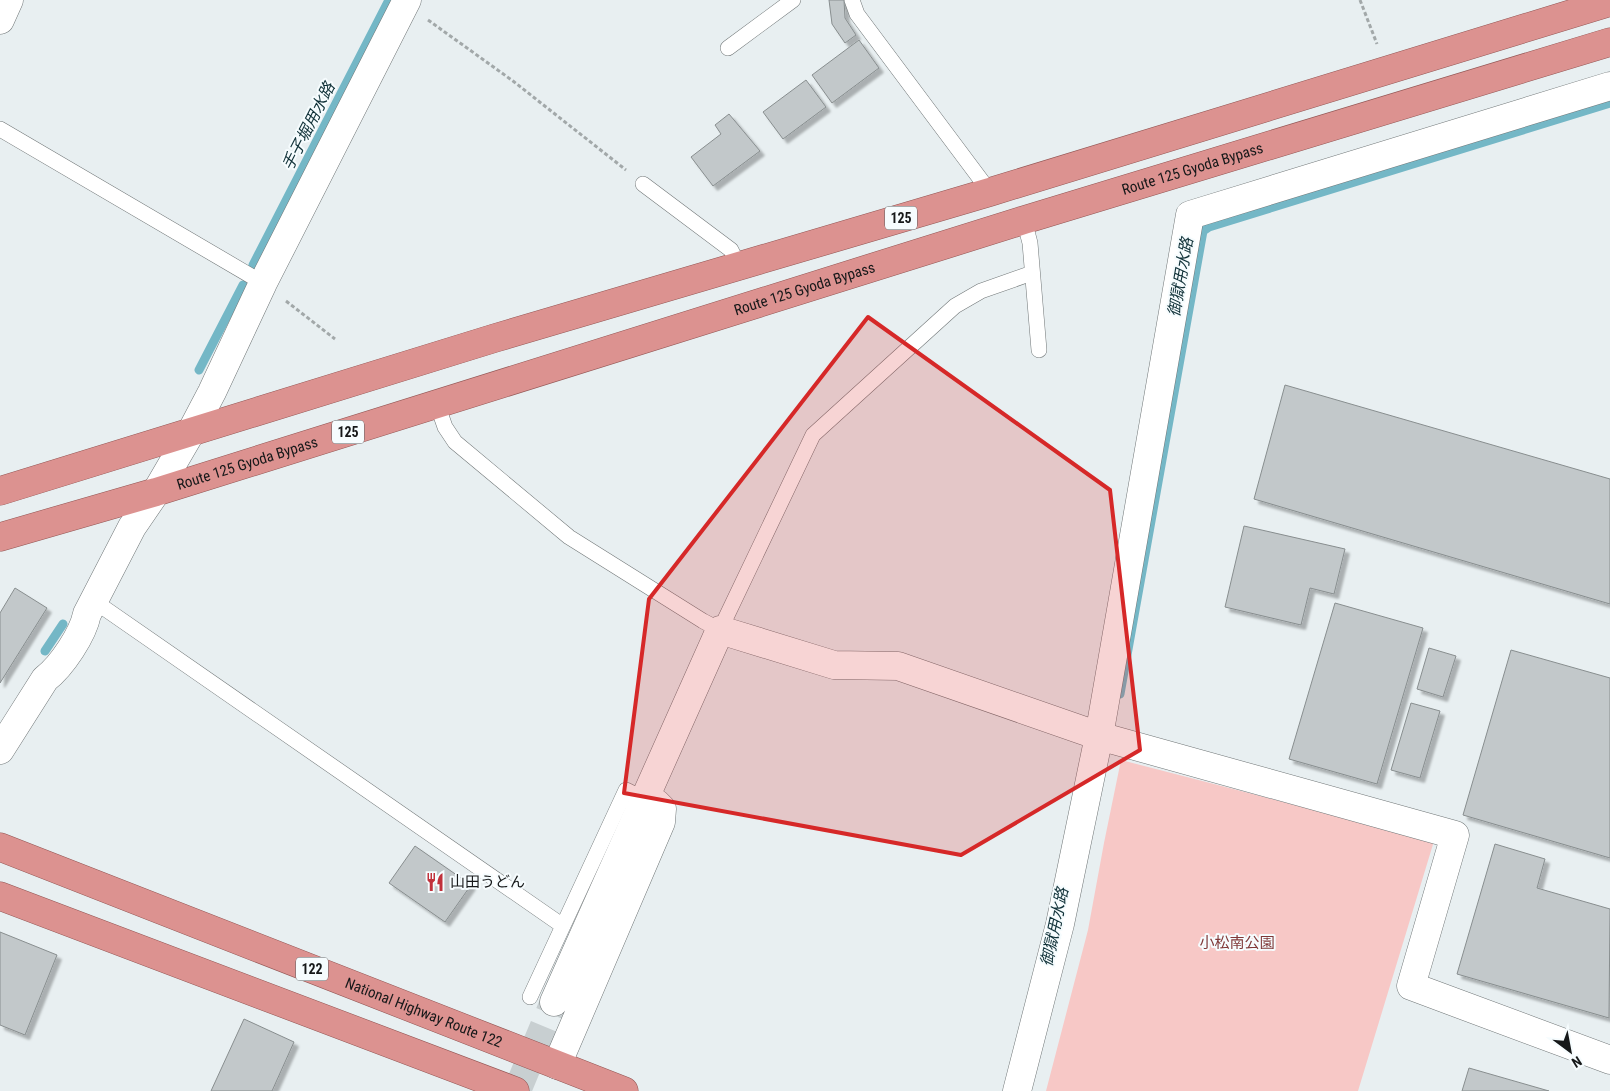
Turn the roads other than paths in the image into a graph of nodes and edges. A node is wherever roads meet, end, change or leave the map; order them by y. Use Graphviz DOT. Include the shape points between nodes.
graph roads {
  1 [pos="9,0"];
  2 [pos="793,0"];
  3 [pos="852,0"];
  4 [pos="406,2"];
  5 [pos="1610,2"];
  6 [pos="0,20"];
  7 [pos="1610,42"];
  8 [pos="728,48"];
  9 [pos="1610,86"];
  10 [pos="0,129"];
  11 [pos="643,184"];
  12 [pos="990,192"];
  13 [pos="1024,220"];
  14 [pos="739,266"];
  15 [pos="1032,273"];
  16 [pos="262,283"];
  17 [pos="1039,350"];
  18 [pos="437,404"];
  19 [pos="191,432"];
  20 [pos="0,490"];
  21 [pos="156,492"];
  22 [pos="0,537"];
  23 [pos="94,601"];
  24 [pos="720,630"];
  25 [pos="1099,736"];
  26 [pos="0,750"];
  27 [pos="644,798"];
  28 [pos="0,847"];
  29 [pos="0,896"];
  30 [pos="563,926"];
  31 [pos="542,999"];
  32 [pos="1610,1060"];
  33 [pos="557,1065"];
  34 [pos="515,1091"];
  35 [pos="624,1091"];
  36 [pos="1017,1091"];
  1 -- 6 [label="street"];
  2 -- 8 [label="lane"];
  3 -- 12 [label="lane" via="857,14"];
  4 -- 16 [label="street"];
  5 -- 12 [label="highway, 125"];
  7 -- 13 [label="highway, Route 125 Gyoda Bypass / 125"];
  9 -- 25 [label="street" via="1190,215"];
  10 -- 16 [label="lane"];
  11 -- 14 [label="lane" via="731,250"];
  12 -- 14 [label="highway, 125"];
  13 -- 15 [label="lane"];
  13 -- 18 [label="highway, Route 125 Gyoda Bypass / 125"];
  14 -- 19 [label="highway, 125" via="486,340"];
  15 -- 17 [label="lane"];
  15 -- 24 [label="lane" via="981,291 955,306 813,434"];
  16 -- 19 [label="street"];
  18 -- 21 [label="highway, Route 125 Gyoda Bypass / 125"];
  18 -- 24 [label="lane" via="445,427 455,442 569,537"];
  19 -- 20 [label="highway, 125"];
  19 -- 21 [label="street"];
  21 -- 22 [label="highway, Route 125 Gyoda Bypass / 125"];
  21 -- 23 [label="street" via="132,528"];
  23 -- 26 [label="street" via="85,625 54,672 45,679"];
  23 -- 30 [label="lane"];
  24 -- 25 [label="street" via="834,666 898,666"];
  24 -- 27 [label="street"];
  25 -- 32 [label="street" via="1455,835 1411,986"];
  25 -- 36 [label="street" via="1060,924"];
  27 -- 30 [label="lane" via="626,790"];
  27 -- 31 [label="street"];
  27 -- 33 [label="street" via="662,809 661,822"];
  28 -- 33 [label="highway, National Highway Route 122 / 122"];
  29 -- 34 [label="highway"];
  30 -- 31 [label="lane"];
  33 -- 35 [label="highway, National Highway Route 122 / 122"];
}
